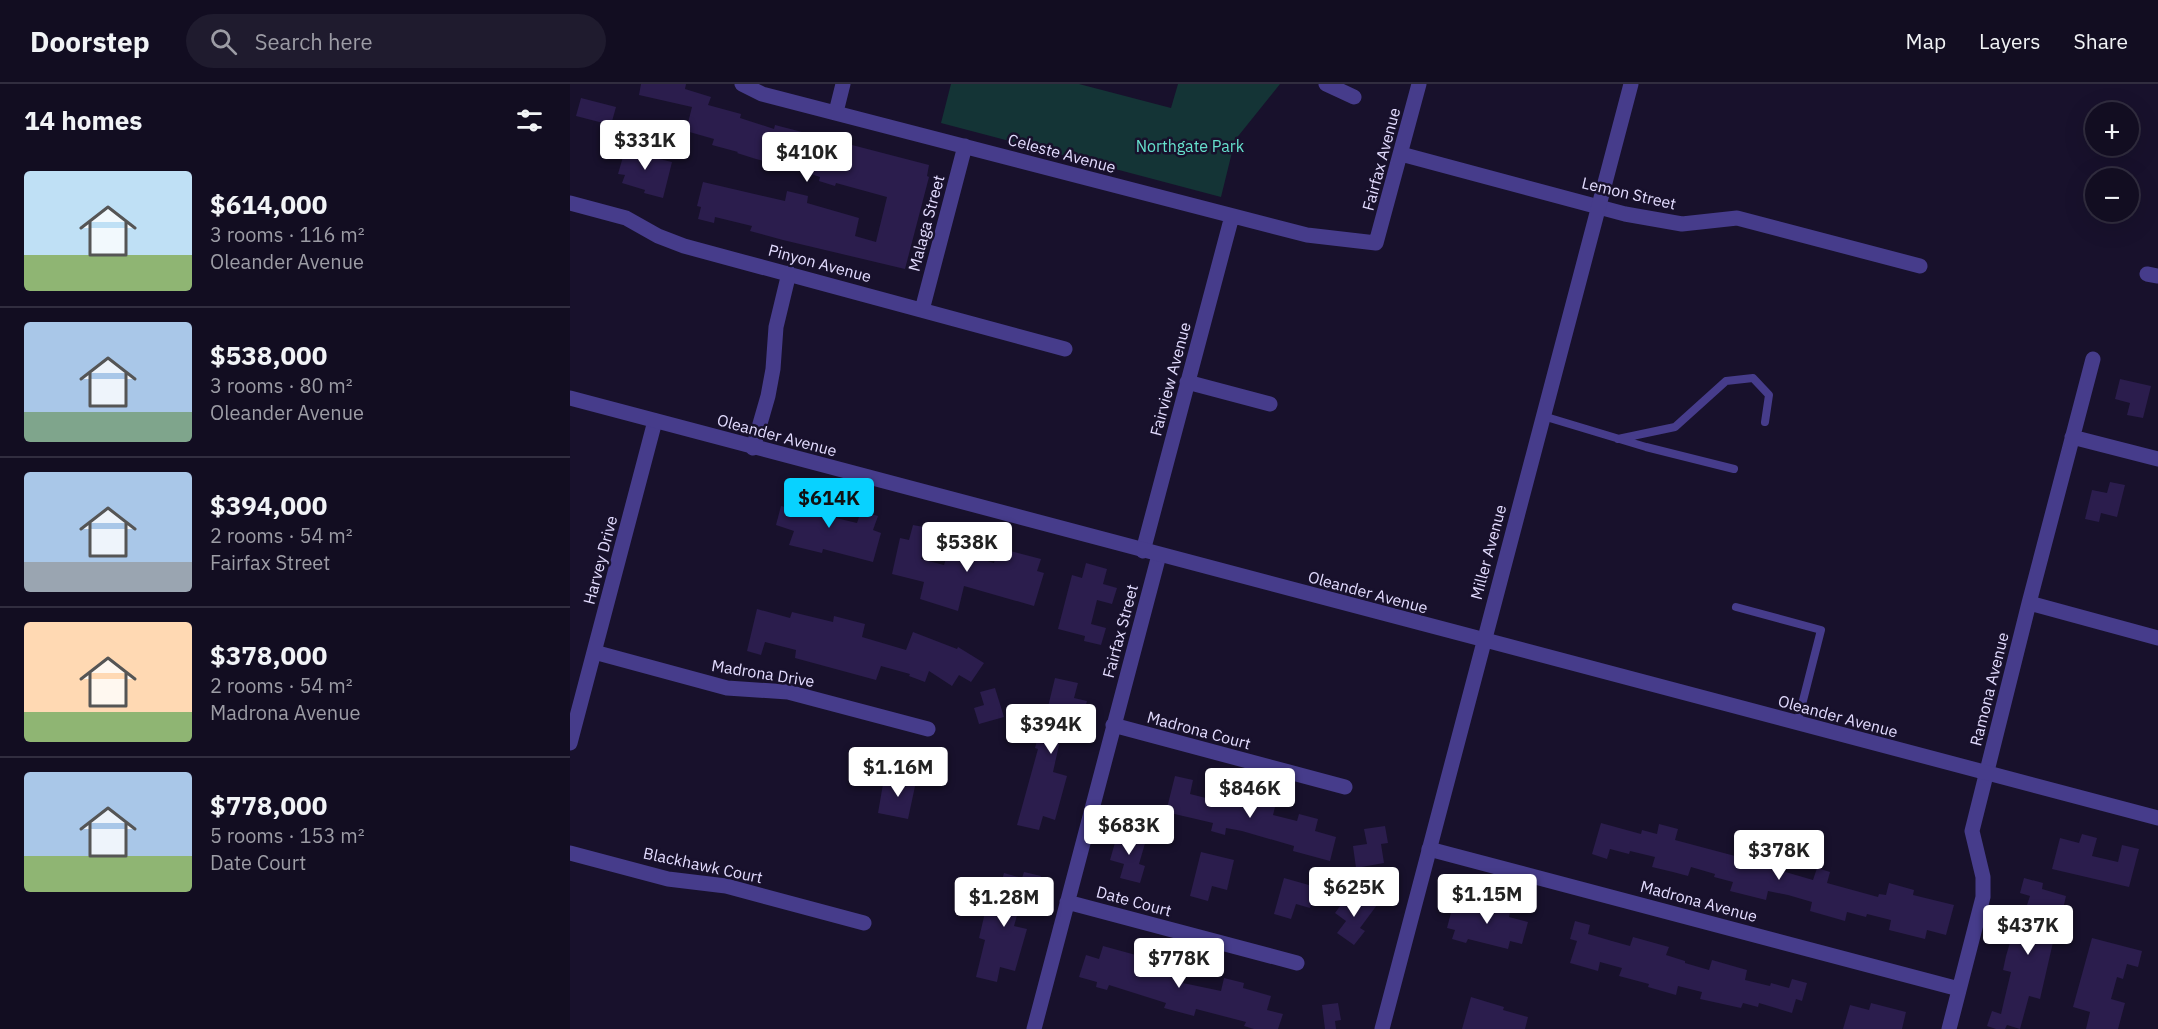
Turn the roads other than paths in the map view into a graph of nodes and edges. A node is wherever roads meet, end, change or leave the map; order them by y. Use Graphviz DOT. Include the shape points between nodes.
graph roads {
  1 [pos="742,84"];
  2 [pos="843,84"];
  3 [pos="1326,84"];
  4 [pos="1419,84"];
  5 [pos="1631,84"];
  6 [pos="1354,97"];
  7 [pos="836,112"];
  8 [pos="965,146"];
  9 [pos="1401,153"];
  10 [pos="570,202"];
  11 [pos="1598,206"];
  12 [pos="1232,216"];
  13 [pos="1376,243"];
  14 [pos="1920,266"];
  15 [pos="789,273"];
  16 [pos="922,310"];
  17 [pos="1065,350"];
  18 [pos="2093,358"];
  19 [pos="1187,382"];
  20 [pos="570,398"];
  21 [pos="1270,404"];
  22 [pos="1543,416"];
  23 [pos="656,421"];
  24 [pos="1765,422"];
  25 [pos="2072,437"];
  26 [pos="1618,439"];
  27 [pos="753,448"];
  28 [pos="2158,459"];
  29 [pos="1734,469"];
  30 [pos="1143,551"];
  31 [pos="1159,555"];
  32 [pos="2029,603"];
  33 [pos="1736,607"];
  34 [pos="2158,638"];
  35 [pos="1483,641"];
  36 [pos="594,652"];
  37 [pos="1797,724"];
  38 [pos="1113,725"];
  39 [pos="927,729"];
  40 [pos="570,743"];
  41 [pos="1985,774"];
  42 [pos="1345,787"];
  43 [pos="2158,818"];
  44 [pos="1429,849"];
  45 [pos="570,853"];
  46 [pos="1067,902"];
  47 [pos="864,923"];
  48 [pos="1297,963"];
  49 [pos="1959,988"];
  50 [pos="1034,1029"];
  51 [pos="1382,1029"];
  52 [pos="1949,1029"];
  1 -- 7 [label="street, Celeste Avenue" via="762,94"];
  2 -- 7 [label="street"];
  3 -- 6 [label="street"];
  4 -- 9 [label="street, Fairfax Avenue"];
  5 -- 11 [label="street, Miller Avenue"];
  7 -- 8 [label="street, Celeste Avenue"];
  8 -- 12 [label="street, Celeste Avenue"];
  8 -- 16 [label="street, Malaga Street"];
  9 -- 11 [label="street, Lemon Street"];
  9 -- 13 [label="street, Fairfax Avenue"];
  10 -- 15 [label="street, Pinyon Avenue" via="626,218 684,246"];
  11 -- 14 [label="street, Lemon Street" via="1682,224 1737,218"];
  11 -- 22 [label="street, Miller Avenue"];
  12 -- 13 [label="street, Celeste Avenue" via="1306,235"];
  12 -- 19 [label="street, Fairview Avenue"];
  15 -- 16 [label="street, Pinyon Avenue"];
  15 -- 27 [label="street" via="776,327 768,396"];
  16 -- 17 [label="street, Pinyon Avenue"];
  18 -- 25 [label="street, Ramona Avenue"];
  19 -- 21 [label="street"];
  19 -- 30 [label="street, Fairview Avenue"];
  20 -- 23 [label="street, Oleander Avenue"];
  22 -- 26 [label="lane"];
  22 -- 35 [label="street, Miller Avenue"];
  23 -- 27 [label="street, Oleander Avenue"];
  23 -- 36 [label="street, Harvey Drive"];
  24 -- 26 [label="lane" via="1769,394 1753,378 1740,378 1726,381 1675,427"];
  25 -- 28 [label="street"];
  25 -- 32 [label="street, Ramona Avenue"];
  26 -- 29 [label="lane"];
  27 -- 30 [label="street, Oleander Avenue"];
  30 -- 31 [label="street, Oleander Avenue"];
  31 -- 35 [label="street, Oleander Avenue"];
  31 -- 38 [label="street, Fairfax Street"];
  32 -- 34 [label="street"];
  32 -- 41 [label="street, Ramona Avenue"];
  33 -- 37 [label="lane" via="1821,630"];
  35 -- 37 [label="street, Oleander Avenue"];
  35 -- 44 [label="street, Miller Avenue"];
  36 -- 39 [label="street, Madrona Drive" via="727,688 788,692"];
  36 -- 40 [label="street, Harvey Drive"];
  37 -- 41 [label="street, Oleander Avenue"];
  38 -- 42 [label="street, Madrona Court"];
  38 -- 46 [label="street, Fairfax Street"];
  41 -- 43 [label="street, Oleander Avenue"];
  41 -- 49 [label="street, Ramona Avenue" via="1972,831 1983,877 1983,897"];
  44 -- 49 [label="street, Madrona Avenue"];
  44 -- 51 [label="street, Miller Avenue"];
  45 -- 47 [label="street, Blackhawk Court" via="668,879 726,886"];
  46 -- 48 [label="street, Date Court"];
  46 -- 50 [label="street, Fairfax Street"];
  49 -- 52 [label="street, Ramona Avenue"];
}
